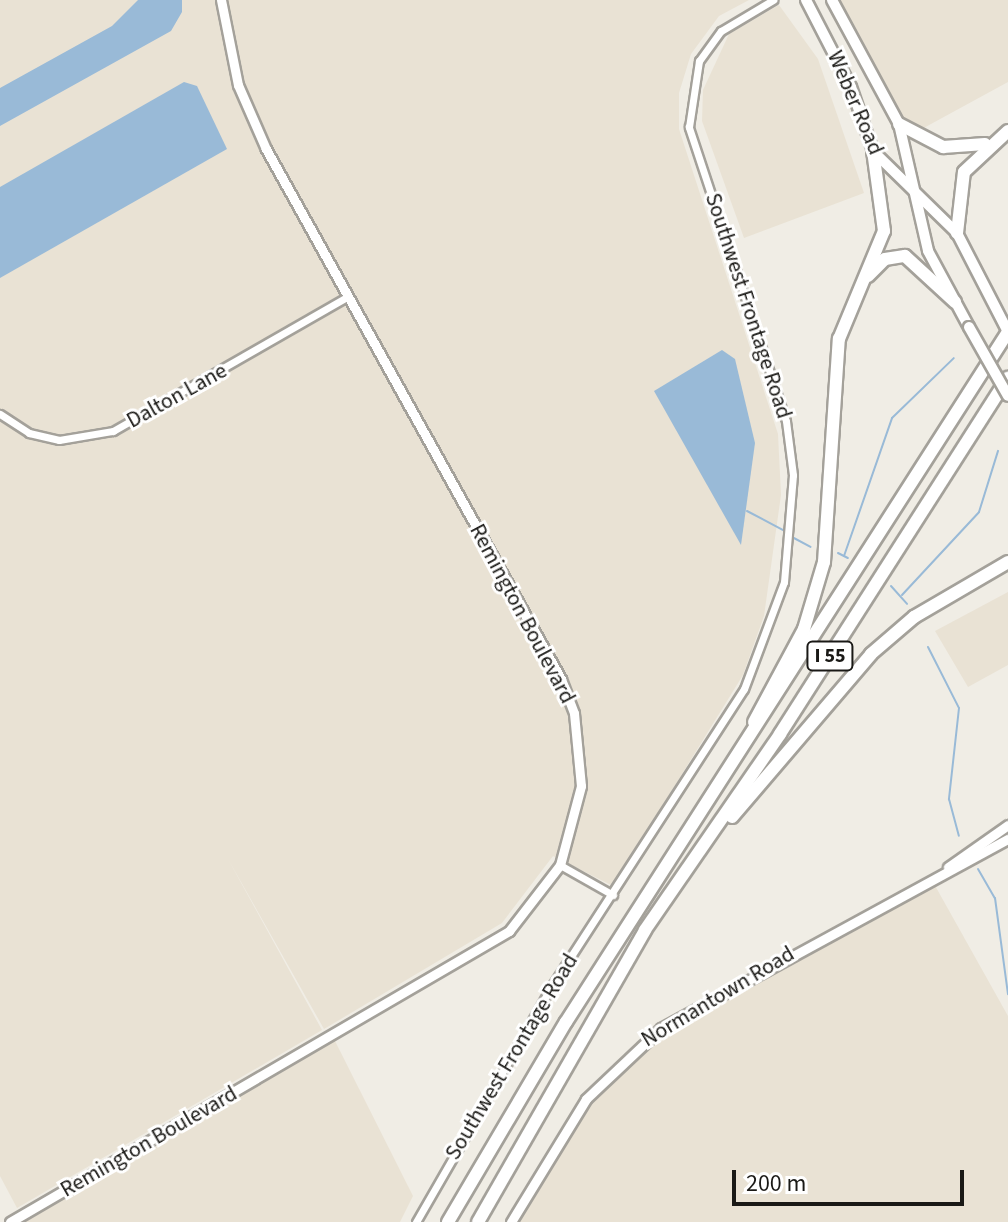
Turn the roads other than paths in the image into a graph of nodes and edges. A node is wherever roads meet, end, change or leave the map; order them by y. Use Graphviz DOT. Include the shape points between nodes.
graph roads {
  1 [pos="221,0"];
  2 [pos="773,0"];
  3 [pos="806,0"];
  4 [pos="832,0"];
  5 [pos="899,124"];
  6 [pos="1008,131"];
  7 [pos="988,143"];
  8 [pos="873,151"];
  9 [pos="916,197"];
  10 [pos="957,233"];
  11 [pos="858,287"];
  12 [pos="345,298"];
  13 [pos="955,302"];
  14 [pos="1008,332"];
  15 [pos="1008,378"];
  16 [pos="1008,396"];
  17 [pos="0,414"];
  18 [pos="1008,562"];
  19 [pos="718,788"];
  20 [pos="1008,825"];
  21 [pos="1008,839"];
  22 [pos="560,865"];
  23 [pos="948,867"];
  24 [pos="613,895"];
  25 [pos="645,930"];
  26 [pos="10,1222"];
  27 [pos="416,1222"];
  28 [pos="448,1222"];
  29 [pos="478,1222"];
  30 [pos="511,1222"];
  1 -- 12 [label="street, Remington Boulevard" via="248,112"];
  2 -- 24 [label="street, Southwest Frontage Road" via="721,31 699,61 689,127 786,421 793,475 784,582 744,689"];
  3 -- 8 [label="main road, Weber Road" via="842,67"];
  4 -- 5 [label="main road, Weber Road"];
  5 -- 7 [label="highway" via="943,147"];
  5 -- 9 [label="main road, Weber Road"];
  6 -- 7 [label="highway"];
  7 -- 10 [label="highway" via="964,172"];
  8 -- 9 [label="main road, Weber Road"];
  8 -- 11 [label="highway" via="884,231"];
  9 -- 10 [label="main road, Weber Road"];
  9 -- 13 [label="main road, Weber Road" via="928,251"];
  10 -- 14 [label="main road, Weber Road"];
  11 -- 13 [label="highway" via="885,259 905,256"];
  11 -- 19 [label="highway" via="834,371 829,504 816,594"];
  12 -- 17 [label="street, Dalton Lane" via="113,431 59,440 29,433"];
  12 -- 22 [label="street, Remington Boulevard" via="561,679 574,713 581,786"];
  13 -- 16 [label="main road, Weber Road, bridge"];
  14 -- 19 [label="highway, I 55"];
  15 -- 25 [label="highway, I 55" via="780,734"];
  18 -- 25 [label="highway" via="914,617 871,654 804,724"];
  19 -- 28 [label="highway, I 55"];
  20 -- 23 [label="street, Normantown Road"];
  21 -- 23 [label="street, Normantown Road"];
  22 -- 24 [label="street"];
  22 -- 26 [label="street, Remington Boulevard" via="533,906 472,957"];
  23 -- 30 [label="street, Normantown Road" via="706,1000 624,1057 586,1099"];
  24 -- 27 [label="street, Southwest Frontage Road"];
  25 -- 29 [label="highway, I 55"];
}
